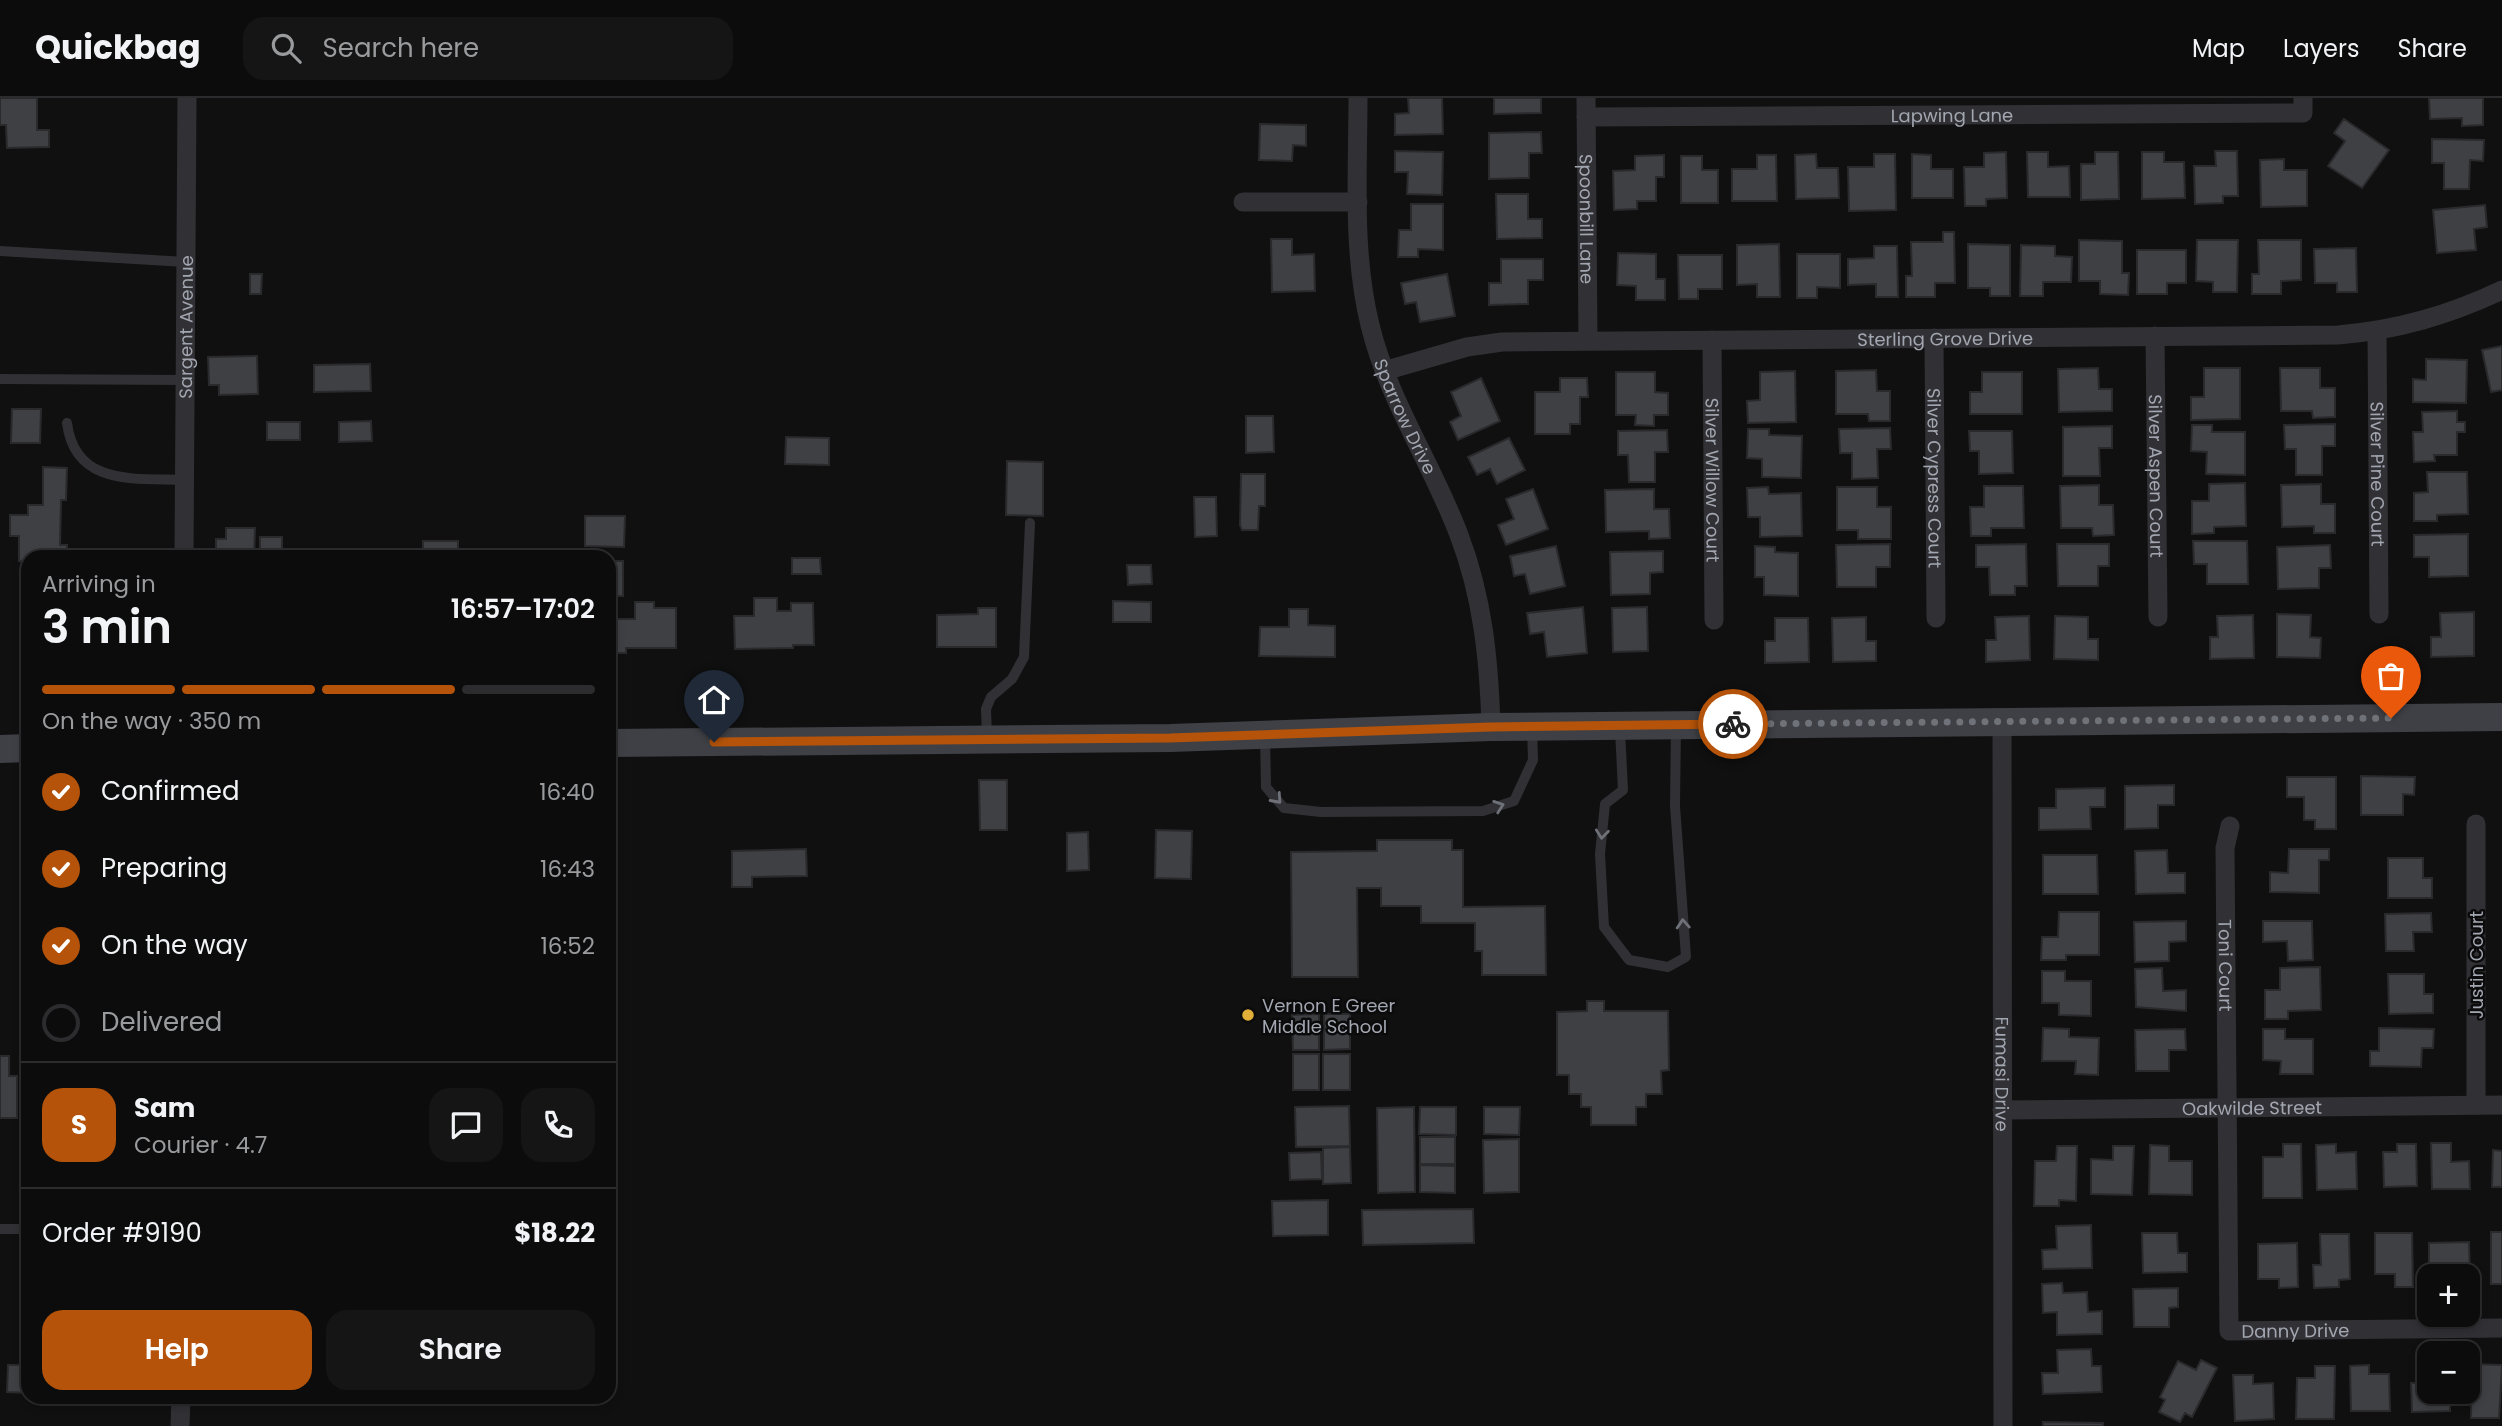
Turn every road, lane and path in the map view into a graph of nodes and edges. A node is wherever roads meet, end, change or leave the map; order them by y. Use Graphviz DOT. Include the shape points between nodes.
graph roads {
  1 [pos="187,98"];
  2 [pos="1357,98"];
  3 [pos="2303,98"];
  4 [pos="1586,108"];
  5 [pos="1243,202"];
  6 [pos="1358,202"];
  7 [pos="0,251"];
  8 [pos="186,262"];
  9 [pos="2502,290"];
  10 [pos="2377,332"];
  11 [pos="2155,336"];
  12 [pos="1934,338"];
  13 [pos="1588,340"];
  14 [pos="1712,340"];
  15 [pos="1384,371"];
  16 [pos="0,379"];
  17 [pos="185,380"];
  18 [pos="67,423"];
  19 [pos="185,480"];
  20 [pos="1030,523"];
  21 [pos="184,550"];
  22 [pos="2379,614"];
  23 [pos="2158,617"];
  24 [pos="1936,618"];
  25 [pos="1714,620"];
  26 [pos="2502,717"];
  27 [pos="2001,722"];
  28 [pos="1676,725"];
  29 [pos="1620,726"];
  30 [pos="1491,727"];
  31 [pos="1532,727"];
  32 [pos="1265,735"];
  33 [pos="987,740"];
  34 [pos="616,743"];
  35 [pos="21,748"];
  36 [pos="0,749"];
  37 [pos="2476,824"];
  38 [pos="2230,825"];
  39 [pos="2476,1105"];
  40 [pos="2502,1105"];
  41 [pos="2228,1107"];
  42 [pos="2002,1110"];
  43 [pos="0,1229"];
  44 [pos="21,1229"];
  45 [pos="2502,1328"];
  46 [pos="181,1404"];
  47 [pos="180,1426"];
  48 [pos="2003,1426"];
  1 -- 8 [label="street, Sargent Avenue"];
  2 -- 6 [label="street, Sparrow Drive"];
  3 -- 4 [label="street, Lapwing Lane" via="2303,113"];
  4 -- 13 [label="street, Spoonbill Lane"];
  5 -- 6 [label="street"];
  6 -- 15 [label="street, Sparrow Drive" via="1360,271"];
  7 -- 8 [label="lane"];
  8 -- 17 [label="street, Sargent Avenue"];
  9 -- 10 [label="street, Sterling Grove Drive" via="2463,309"];
  10 -- 11 [label="street, Sterling Grove Drive"];
  10 -- 22 [label="street, Silver Pine Court"];
  11 -- 12 [label="street, Sterling Grove Drive"];
  11 -- 23 [label="street, Silver Aspen Court"];
  12 -- 14 [label="street, Sterling Grove Drive"];
  12 -- 24 [label="street, Silver Cypress Court"];
  13 -- 14 [label="street, Sterling Grove Drive"];
  13 -- 15 [label="street, Sterling Grove Drive" via="1467,346"];
  14 -- 25 [label="street, Silver Willow Court"];
  15 -- 30 [label="street, Sparrow Drive" via="1459,533 1474,578 1489,664"];
  16 -- 17 [label="lane"];
  17 -- 19 [label="street, Sargent Avenue"];
  18 -- 19 [label="lane" via="75,453 110,478"];
  19 -- 21 [label="street, Sargent Avenue"];
  20 -- 33 [label="lane" via="1024,657 1012,679 991,697 986,709"];
  26 -- 27 [label="street"];
  27 -- 28 [label="street"];
  27 -- 42 [label="street, Fumasi Drive"];
  28 -- 29 [label="street"];
  29 -- 28 [label="lane, one-way" via="1623,790 1605,804 1600,854 1604,927 1629,960 1668,967 1686,957 1675,806"];
  29 -- 31 [label="street"];
  30 -- 31 [label="street"];
  30 -- 32 [label="street"];
  32 -- 31 [label="lane, one-way" via="1266,787 1284,808 1483,811 1514,801 1533,760"];
  32 -- 33 [label="street"];
  33 -- 34 [label="street"];
  35 -- 36 [label="street"];
  37 -- 39 [label="street, Justin Court"];
  38 -- 41 [label="street, Toni Court" via="2225,848"];
  39 -- 40 [label="street, Oakwilde Street"];
  39 -- 41 [label="street, Oakwilde Street"];
  41 -- 42 [label="street, Oakwilde Street"];
  41 -- 45 [label="street, Danny Drive" via="2229,1331"];
  42 -- 48 [label="street, Fumasi Drive"];
  43 -- 44 [label="lane"];
  46 -- 47 [label="street"];
}
